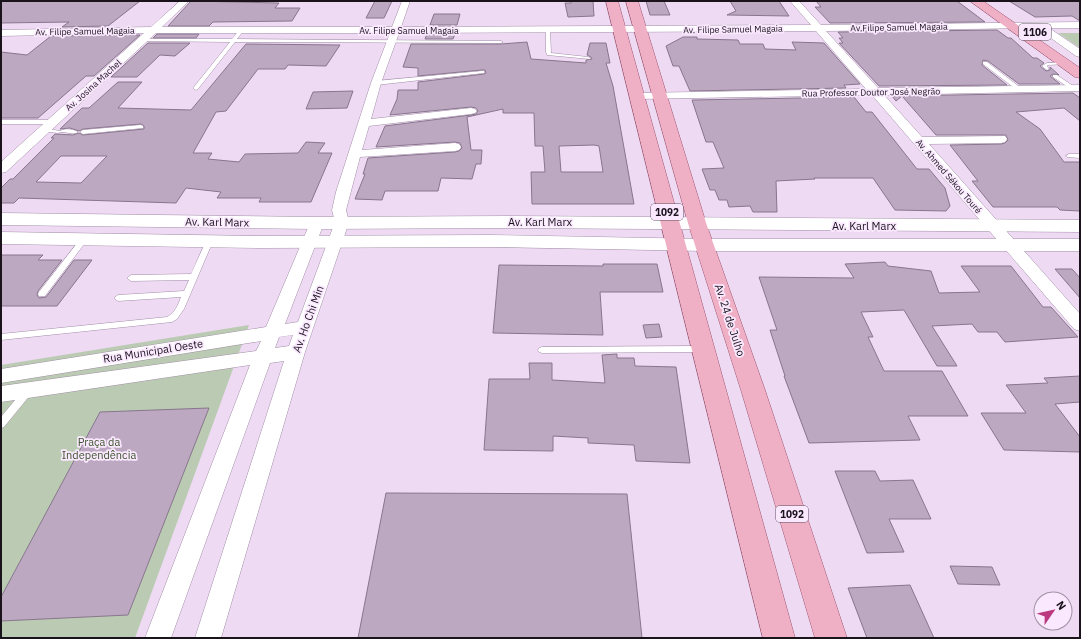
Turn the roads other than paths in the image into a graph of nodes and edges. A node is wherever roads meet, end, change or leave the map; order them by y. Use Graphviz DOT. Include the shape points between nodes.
graph roads {
  1 [pos="185,1"];
  2 [pos="406,1"];
  3 [pos="612,1"];
  4 [pos="632,1"];
  5 [pos="794,1"];
  6 [pos="976,1"];
  7 [pos="989,1"];
  8 [pos="1032,25"];
  9 [pos="1080,25"];
  10 [pos="1012,26"];
  11 [pos="817,28"];
  12 [pos="619,29"];
  13 [pos="154,30"];
  14 [pos="242,30"];
  15 [pos="548,30"];
  16 [pos="640,30"];
  17 [pos="1,33"];
  18 [pos="393,36"];
  19 [pos="143,40"];
  20 [pos="234,40"];
  21 [pos="501,42"];
  22 [pos="1080,54"];
  23 [pos="588,58"];
  24 [pos="985,63"];
  25 [pos="1064,63"];
  26 [pos="1080,63"];
  27 [pos="1046,69"];
  28 [pos="482,72"];
  29 [pos="1080,74"];
  30 [pos="1055,76"];
  31 [pos="376,83"];
  32 [pos="196,88"];
  33 [pos="1077,88"];
  34 [pos="1019,89"];
  35 [pos="875,92"];
  36 [pos="638,96"];
  37 [pos="661,96"];
  38 [pos="471,111"];
  39 [pos="1,122"];
  40 [pos="364,123"];
  41 [pos="141,127"];
  42 [pos="58,128"];
  43 [pos="75,132"];
  44 [pos="83,132"];
  45 [pos="1000,139"];
  46 [pos="919,141"];
  47 [pos="455,148"];
  48 [pos="354,154"];
  49 [pos="1069,156"];
  50 [pos="1080,156"];
  51 [pos="1,169"];
  52 [pos="1,219"];
  53 [pos="342,222"];
  54 [pos="670,223"];
  55 [pos="994,226"];
  56 [pos="1080,226"];
  57 [pos="313,232"];
  58 [pos="701,234"];
  59 [pos="1,238"];
  60 [pos="84,239"];
  61 [pos="209,241"];
  62 [pos="336,242"];
  63 [pos="675,244"];
  64 [pos="1008,245"];
  65 [pos="1080,245"];
  66 [pos="193,277"];
  67 [pos="131,278"];
  68 [pos="42,294"];
  69 [pos="186,294"];
  70 [pos="118,298"];
  71 [pos="1080,325"];
  72 [pos="304,327"];
  73 [pos="272,332"];
  74 [pos="1,337"];
  75 [pos="704,349"];
  76 [pos="542,350"];
  77 [pos="296,352"];
  78 [pos="263,356"];
  79 [pos="1,376"];
  80 [pos="30,389"];
  81 [pos="1,394"];
  82 [pos="1,424"];
  83 [pos="158,638"];
  84 [pos="208,638"];
  85 [pos="779,638"];
  86 [pos="831,638"];
  1 -- 13 [label="street, Av. Josina Machel"];
  2 -- 18 [label="street, Av. Ho Chi Min"];
  3 -- 12 [label="main road, 1092"];
  4 -- 16 [label="main road, Av. 24 de Julho / 1092"];
  5 -- 11 [label="street, Av. Ahmed Sékou Touré"];
  6 -- 10 [label="main road, 1106"];
  7 -- 8 [label="main road, 1106"];
  8 -- 9 [label="street"];
  8 -- 10 [label="street"];
  8 -- 22 [label="street"];
  8 -- 26 [label="main road, 1106"];
  10 -- 11 [label="street, Av.Filipe Samuel Magaia"];
  10 -- 25 [label="main road, 1106"];
  11 -- 16 [label="street, Av. Filipe Samuel Magaia"];
  11 -- 35 [label="street, Av. Ahmed Sékou Touré"];
  12 -- 15 [label="street, Av. Filipe Samuel Magaia"];
  12 -- 16 [label="street, Av. Filipe Samuel Magaia"];
  12 -- 36 [label="main road, 1092"];
  13 -- 14 [label="street, Av. Filipe Samuel Magaia"];
  13 -- 17 [label="street, Av. Filipe Samuel Magaia"];
  13 -- 19 [label="street, Av. Josina Machel"];
  14 -- 18 [label="street, Av. Filipe Samuel Magaia"];
  14 -- 20 [label="lane"];
  15 -- 18 [label="street, Av. Filipe Samuel Magaia"];
  15 -- 23 [label="lane" via="550,54"];
  16 -- 37 [label="main road, Av. 24 de Julho / 1092"];
  18 -- 20 [label="lane"];
  18 -- 21 [label="lane"];
  18 -- 31 [label="street, Av. Ho Chi Min"];
  19 -- 20 [label="lane"];
  19 -- 42 [label="street, Av. Josina Machel"];
  20 -- 32 [label="lane"];
  24 -- 34 [label="lane"];
  25 -- 27 [label="lane" via="1047,64 1044,66"];
  25 -- 29 [label="main road, 1106"];
  28 -- 31 [label="lane"];
  30 -- 33 [label="lane"];
  31 -- 40 [label="street, Av. Ho Chi Min"];
  33 -- 34 [label="street, Rua Professor Doutor José Negrão"];
  34 -- 35 [label="street, Rua Professor Doutor José Negrão"];
  35 -- 37 [label="street, Rua Professor Doutor José Negrão"];
  35 -- 46 [label="street, Av. Ahmed Sékou Touré"];
  36 -- 37 [label="street, Rua Professor Doutor José Negrão"];
  36 -- 54 [label="main road, 1092"];
  37 -- 58 [label="main road, Av. 24 de Julho / 1092"];
  38 -- 40 [label="street"];
  39 -- 42 [label="lane"];
  40 -- 48 [label="street, Av. Ho Chi Min"];
  41 -- 44 [label="lane"];
  42 -- 43 [label="lane"];
  42 -- 51 [label="street, Av. Josina Machel" via="43,130"];
  45 -- 46 [label="street"];
  46 -- 55 [label="street, Av. Ahmed Sékou Touré"];
  47 -- 48 [label="street"];
  48 -- 53 [label="street, Av. Ho Chi Min" via="339,210"];
  49 -- 50 [label="lane"];
  52 -- 57 [label="street, Av. Karl Marx"];
  53 -- 54 [label="street, Av. Karl Marx"];
  53 -- 57 [label="street, Av. Karl Marx"];
  53 -- 62 [label="street, Av. Ho Chi Min"];
  54 -- 58 [label="street, Av. Karl Marx"];
  54 -- 63 [label="main road, 1092"];
  55 -- 56 [label="street, Av. Karl Marx"];
  55 -- 58 [label="street, Av. Karl Marx"];
  55 -- 64 [label="street, Av. Ahmed Sékou Touré"];
  57 -- 61 [label="street, Av. Karl Marx"];
  57 -- 62 [label="street, Av. Karl Marx"];
  57 -- 73 [label="street"];
  58 -- 63 [label="street, Av. Karl Marx"];
  58 -- 64 [label="street, Av. Karl Marx"];
  58 -- 86 [label="main road, Av. 24 de Julho / 1092"];
  59 -- 60 [label="street, Av. Karl Marx"];
  60 -- 61 [label="street, Av. Karl Marx"];
  60 -- 68 [label="lane"];
  61 -- 66 [label="lane"];
  62 -- 63 [label="street, Av. Karl Marx"];
  62 -- 72 [label="street, Av. Ho Chi Min"];
  63 -- 75 [label="main road, 1092"];
  64 -- 65 [label="street, Av. Karl Marx"];
  64 -- 71 [label="street, Av. Ahmed Sékou Touré"];
  66 -- 67 [label="lane"];
  66 -- 69 [label="lane"];
  69 -- 70 [label="lane"];
  69 -- 74 [label="lane" via="174,317 165,321"];
  72 -- 73 [label="street, Rua Municipal Oeste"];
  72 -- 77 [label="street, Av. Ho Chi Min"];
  73 -- 78 [label="street"];
  73 -- 79 [label="street, Rua Municipal Oeste"];
  75 -- 76 [label="lane"];
  75 -- 85 [label="main road, 1092"];
  77 -- 78 [label="street, Rua Municipal Oeste"];
  77 -- 84 [label="street, Av. Ho Chi Min"];
  78 -- 80 [label="street, Rua Municipal Oeste"];
  78 -- 83 [label="street"];
  80 -- 81 [label="street, Rua Municipal Oeste"];
  80 -- 82 [label="lane"];
}
